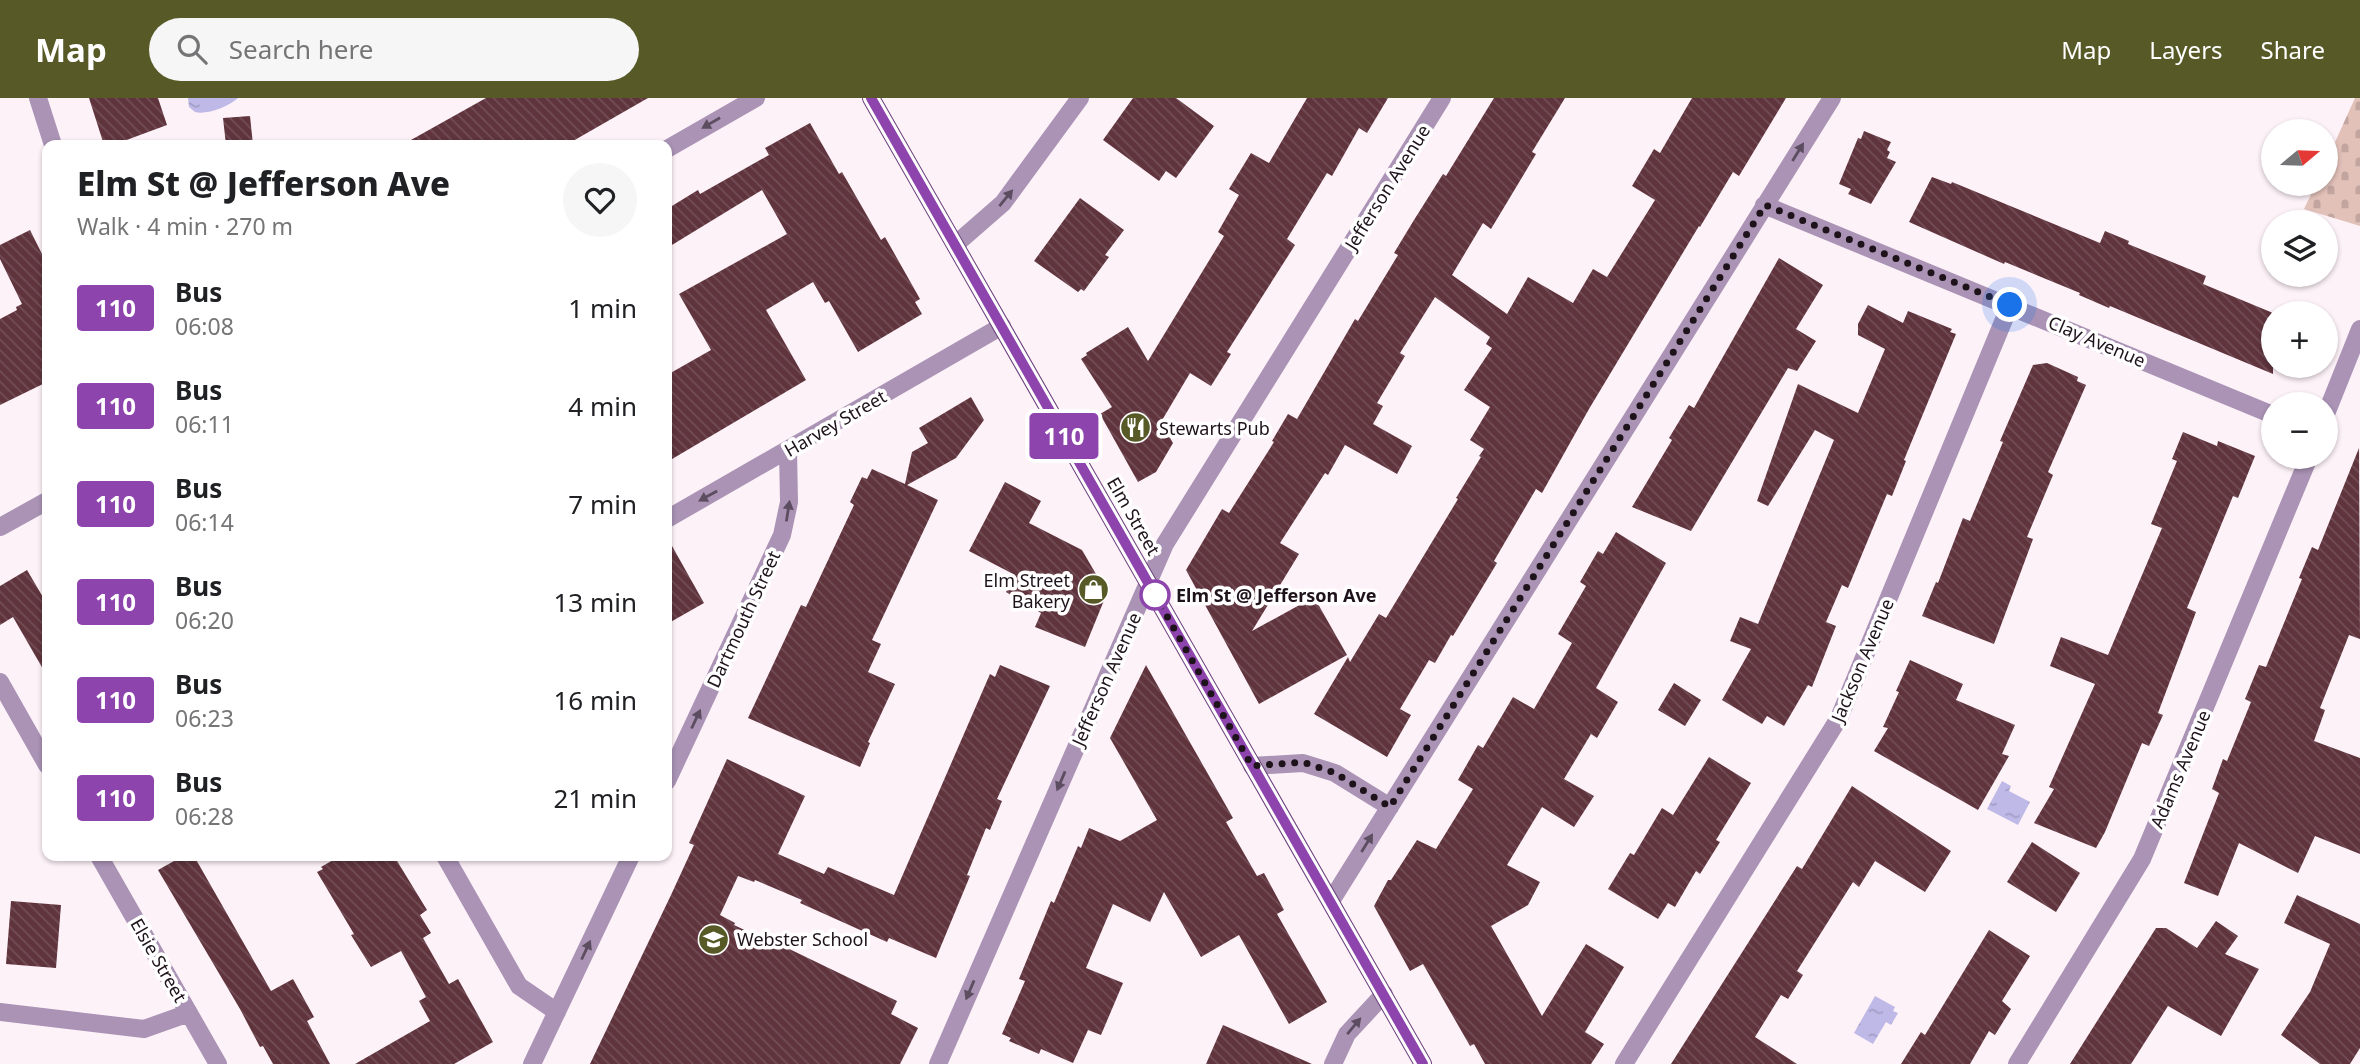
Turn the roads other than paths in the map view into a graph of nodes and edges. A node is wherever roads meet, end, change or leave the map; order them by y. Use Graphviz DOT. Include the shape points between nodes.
graph roads {
  1 [pos="38,98"];
  2 [pos="756,98"];
  3 [pos="871,98"];
  4 [pos="1080,98"];
  5 [pos="1442,98"];
  6 [pos="1832,98"];
  7 [pos="51,140"];
  8 [pos="672,146"];
  9 [pos="1765,205"];
  10 [pos="956,244"];
  11 [pos="2010,305"];
  12 [pos="1002,326"];
  13 [pos="2360,330"];
  14 [pos="2335,392"];
  15 [pos="2261,410"];
  16 [pos="788,450"];
  17 [pos="2304,469"];
  18 [pos="42,504"];
  19 [pos="672,516"];
  20 [pos="0,527"];
  21 [pos="1149,585"];
  22 [pos="3,692"];
  23 [pos="42,757"];
  24 [pos="1252,766"];
  25 [pos="672,770"];
  26 [pos="1390,807"];
  27 [pos="102,861"];
  28 [pos="448,861"];
  29 [pos="629,861"];
  30 [pos="1331,901"];
  31 [pos="1384,994"];
  32 [pos="0,1012"];
  33 [pos="557,1012"];
  34 [pos="188,1013"];
  35 [pos="218,1064"];
  36 [pos="532,1064"];
  37 [pos="938,1064"];
  38 [pos="1333,1064"];
  39 [pos="1423,1064"];
  40 [pos="1624,1064"];
  41 [pos="2017,1064"];
  1 -- 7 [label="street"];
  2 -- 8 [label="street, one-way"];
  3 -- 10 [label="main road, Elm Street"];
  10 -- 4 [label="street, one-way" via="1003,203"];
  5 -- 21 [label="street, Jefferson Avenue" via="1169,538"];
  9 -- 6 [label="street, one-way"];
  9 -- 11 [label="street, Clay Avenue"];
  9 -- 26 [label="street"];
  10 -- 12 [label="main road, Elm Street"];
  11 -- 15 [label="street, Clay Avenue"];
  11 -- 40 [label="street, Jackson Avenue" via="1839,718"];
  12 -- 16 [label="street, Harvey Street"];
  12 -- 21 [label="main road, Elm Street"];
  13 -- 14 [label="street"];
  16 -- 19 [label="street, Harvey Street, one-way"];
  25 -- 16 [label="street, Dartmouth Street, one-way" via="782,536 789,502"];
  17 -- 41 [label="street, Adams Avenue" via="2142,859"];
  18 -- 20 [label="street"];
  21 -- 24 [label="main road, Elm Street"];
  21 -- 37 [label="street, Jefferson Avenue, one-way"];
  22 -- 23 [label="street"];
  24 -- 26 [label="street" via="1303,762 1335,773"];
  24 -- 30 [label="main road, Elm Street"];
  30 -- 26 [label="street, one-way"];
  27 -- 34 [label="street, Elsie Street"];
  28 -- 33 [label="street" via="519,986"];
  33 -- 29 [label="street, one-way"];
  30 -- 31 [label="main road, Elm Street"];
  38 -- 31 [label="street, one-way" via="1347,1034"];
  31 -- 39 [label="main road, Elm Street"];
  32 -- 34 [label="street" via="144,1030"];
  33 -- 36 [label="street"];
  34 -- 35 [label="street, Elsie Street"];
}
